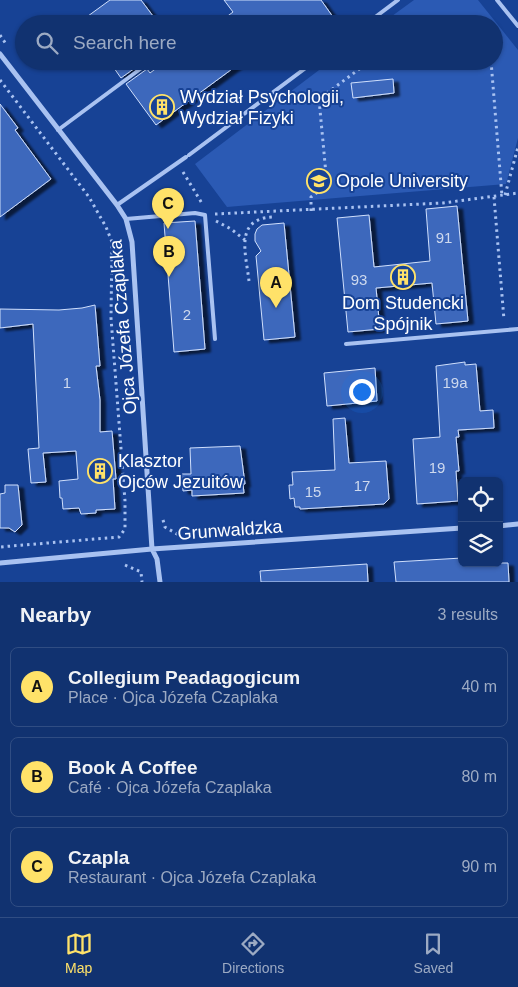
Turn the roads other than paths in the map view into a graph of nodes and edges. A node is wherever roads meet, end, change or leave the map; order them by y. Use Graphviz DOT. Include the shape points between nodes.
graph roads {
  1 [pos="398,0"];
  2 [pos="496,0"];
  3 [pos="378,15"];
  4 [pos="518,26"];
  5 [pos="0,54"];
  6 [pos="139,70"];
  7 [pos="303,70"];
  8 [pos="58,130"];
  9 [pos="117,205"];
  10 [pos="126,219"];
  11 [pos="518,329"];
  12 [pos="215,339"];
  13 [pos="346,344"];
  14 [pos="518,524"];
  15 [pos="503,526"];
  16 [pos="458,528"];
  17 [pos="152,549"];
  18 [pos="0,562"];
  19 [pos="160,582"];
  1 -- 3 [label="lane"];
  2 -- 4 [label="lane"];
  5 -- 8 [label="street, Ojca Józefa Czaplaka"];
  6 -- 8 [label="lane"];
  7 -- 9 [label="lane"];
  8 -- 9 [label="street, Ojca Józefa Czaplaka"];
  9 -- 10 [label="street, Ojca Józefa Czaplaka"];
  10 -- 12 [label="lane" via="204,215"];
  10 -- 17 [label="street, Ojca Józefa Czaplaka" via="132,242"];
  11 -- 13 [label="lane"];
  14 -- 15 [label="street"];
  16 -- 17 [label="street, Grunwaldzka"];
  17 -- 18 [label="street, Grunwaldzka"];
  17 -- 19 [label="street, Ojca Józefa Czaplaka" via="157,559"];
}
